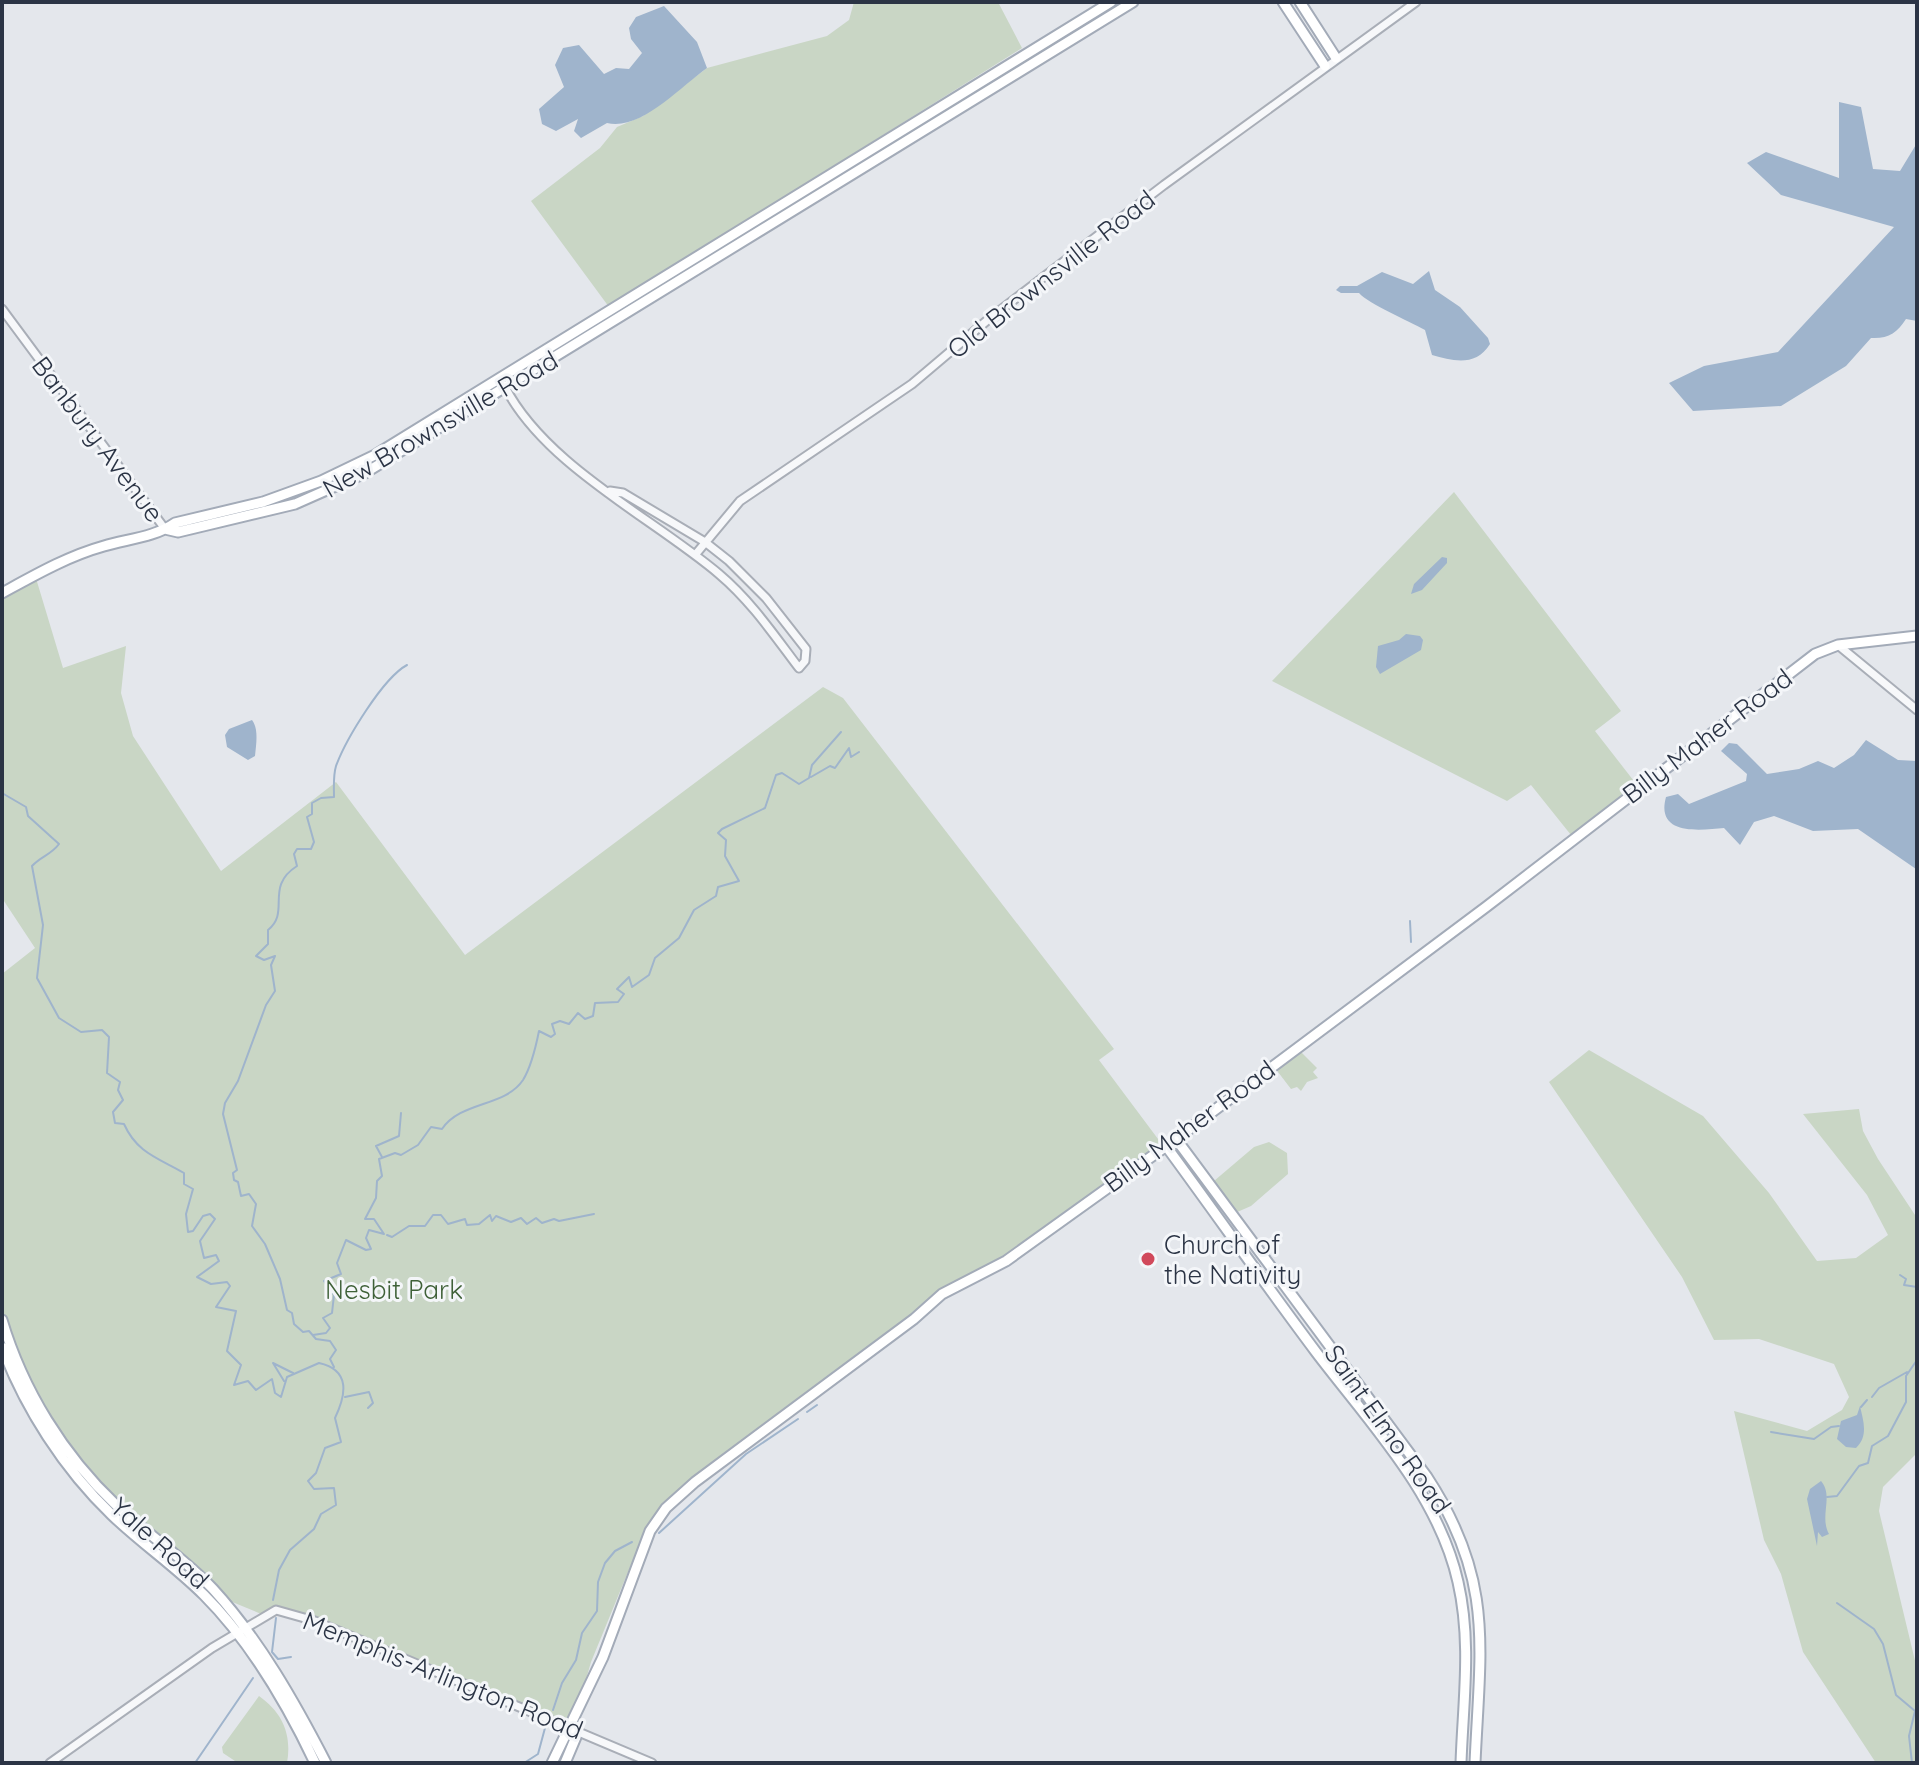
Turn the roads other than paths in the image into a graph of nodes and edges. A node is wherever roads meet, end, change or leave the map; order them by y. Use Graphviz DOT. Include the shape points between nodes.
graph roads {
  1 [pos="1111,2"];
  2 [pos="1133,2"];
  3 [pos="1283,2"];
  4 [pos="1300,2"];
  5 [pos="1416,2"];
  6 [pos="1336,58"];
  7 [pos="1325,66"];
  8 [pos="2,309"];
  9 [pos="504,384"];
  10 [pos="610,491"];
  11 [pos="165,529"];
  12 [pos="705,542"];
  13 [pos="695,555"];
  14 [pos="2,593"];
  15 [pos="1917,636"];
  16 [pos="1838,645"];
  17 [pos="1917,710"];
  18 [pos="1176,1139"];
  19 [pos="1166,1146"];
  20 [pos="1210,1185"];
  21 [pos="1200,1192"];
  22 [pos="1230,1213"];
  23 [pos="1221,1220"];
  24 [pos="2,1320"];
  25 [pos="2,1347"];
  26 [pos="1473,1577"];
  27 [pos="1458,1580"];
  28 [pos="239,1630"];
  29 [pos="572,1727"];
  30 [pos="50,1763"];
  31 [pos="315,1763"];
  32 [pos="326,1763"];
  33 [pos="552,1763"];
  34 [pos="565,1763"];
  35 [pos="652,1763"];
  36 [pos="1461,1763"];
  37 [pos="1475,1763"];
  1 -- 9 [label="main road, New Brownsville Road"];
  2 -- 9 [label="main road, New Brownsville Road"];
  3 -- 7 [label="main road"];
  4 -- 6 [label="main road"];
  5 -- 6 [label="street, Old Brownsville Road"];
  6 -- 7 [label="street, Old Brownsville Road"];
  7 -- 12 [label="street, Old Brownsville Road" via="990,318 912,384 740,501"];
  8 -- 11 [label="street, Banbury Avenue"];
  9 -- 10 [label="street" via="558,451"];
  9 -- 11 [label="main road, New Brownsville Road" via="365,473 321,494 247,518 178,532"];
  10 -- 12 [label="street" via="623,493"];
  10 -- 13 [label="street"];
  11 -- 14 [label="main road" via="70,558"];
  12 -- 13 [label="street, Old Brownsville Road"];
  12 -- 13 [label="street" via="744,574 806,649 799,668 747,601"];
  15 -- 16 [label="main road, Billy Maher Road"];
  16 -- 17 [label="street"];
  16 -- 18 [label="main road, Billy Maher Road" via="1791,671"];
  18 -- 19 [label="main road, Billy Maher Road"];
  18 -- 20 [label="main road, Saint Elmo Road"];
  19 -- 21 [label="main road, Saint Elmo Road"];
  19 -- 29 [label="main road, Billy Maher Road" via="1006,1261 942,1294 674,1501 644,1543"];
  20 -- 21 [label="main road"];
  20 -- 22 [label="main road, Saint Elmo Road"];
  21 -- 23 [label="main road, Saint Elmo Road"];
  22 -- 23 [label="main road"];
  22 -- 26 [label="main road, Saint Elmo Road" via="1427,1477 1453,1523"];
  23 -- 27 [label="main road, Saint Elmo Road" via="1421,1493"];
  24 -- 28 [label="main road, Yale Road" via="29,1388 77,1462 114,1503 213,1589"];
  25 -- 28 [label="main road, Yale Road" via="36,1418 71,1467 111,1514"];
  26 -- 27 [label="main road"];
  26 -- 37 [label="main road, Saint Elmo Road" via="1482,1658"];
  27 -- 36 [label="main road, Saint Elmo Road" via="1468,1661"];
  28 -- 29 [label="street, Memphis-Arlington Road" via="276,1610 300,1615"];
  28 -- 30 [label="street, Memphis-Arlington Road"];
  28 -- 31 [label="main road, Yale Road"];
  28 -- 32 [label="main road, Yale Road" via="292,1700"];
  29 -- 33 [label="main road"];
  29 -- 34 [label="main road" via="576,1737"];
  29 -- 35 [label="street, Memphis-Arlington Road"];
}
